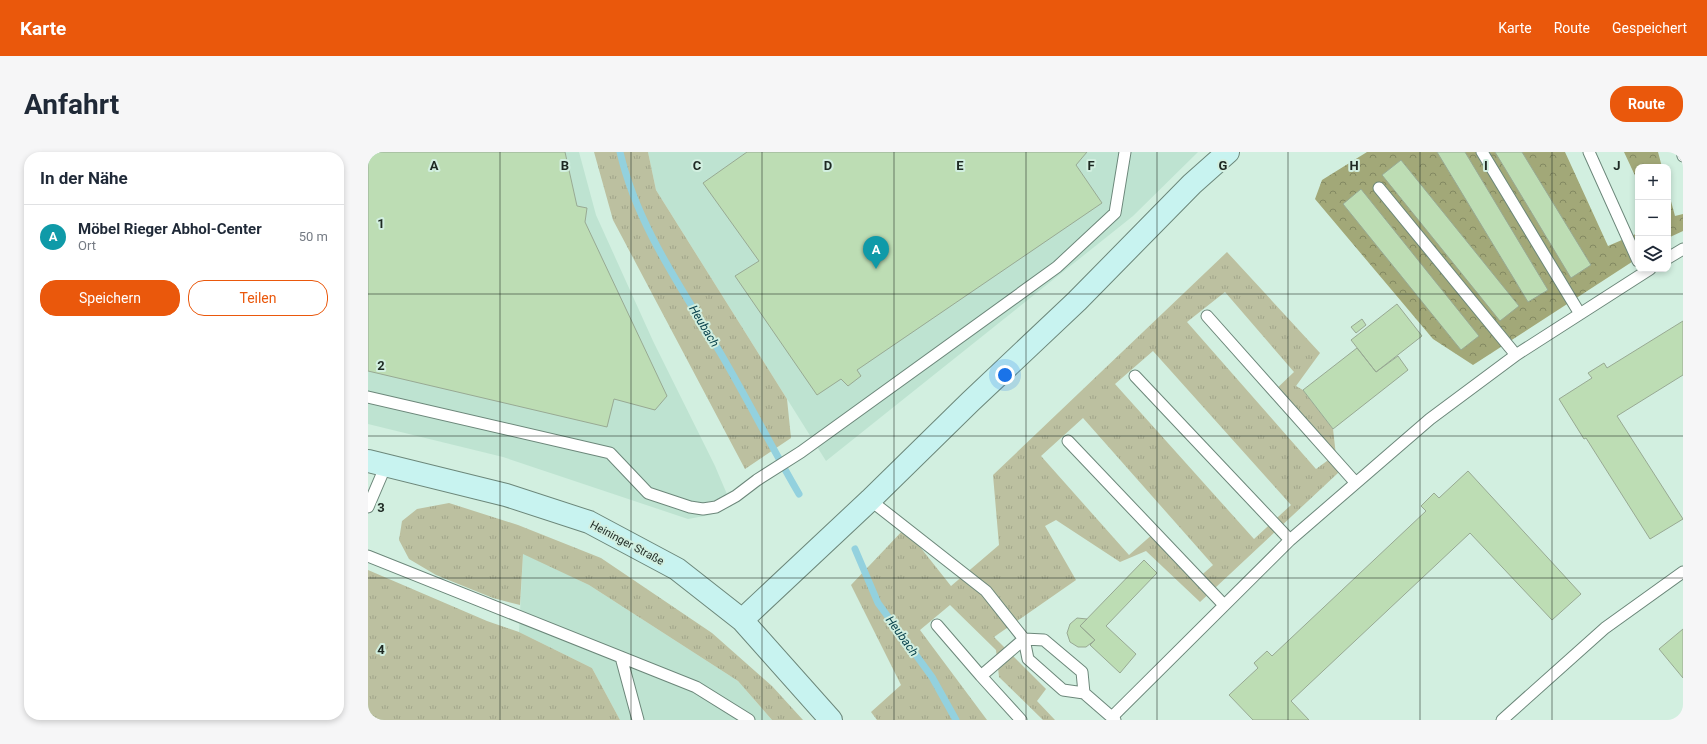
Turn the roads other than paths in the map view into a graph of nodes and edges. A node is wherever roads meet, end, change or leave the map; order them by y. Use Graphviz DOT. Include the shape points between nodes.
graph roads {
  1 [pos="1125,152"];
  2 [pos="1228,152"];
  3 [pos="1482,152"];
  4 [pos="1589,152"];
  5 [pos="1682,152"];
  6 [pos="1683,156"];
  7 [pos="1379,188"];
  8 [pos="1683,249"];
  9 [pos="1635,254"];
  10 [pos="1671,256"];
  11 [pos="1642,272"];
  12 [pos="1580,314"];
  13 [pos="1207,316"];
  14 [pos="1516,355"];
  15 [pos="1135,376"];
  16 [pos="368,397"];
  17 [pos="1068,441"];
  18 [pos="377,463"];
  19 [pos="1355,482"];
  20 [pos="870,500"];
  21 [pos="368,507"];
  22 [pos="1290,540"];
  23 [pos="368,556"];
  24 [pos="1683,572"];
  25 [pos="1224,606"];
  26 [pos="742,620"];
  27 [pos="937,626"];
  28 [pos="1024,639"];
  29 [pos="621,657"];
  30 [pos="981,676"];
  31 [pos="1084,693"];
  32 [pos="1113,718"];
  33 [pos="638,720"];
  34 [pos="749,720"];
  35 [pos="831,720"];
  36 [pos="1021,720"];
  37 [pos="1502,720"];
  1 -- 16 [label="lane" via="1115,213 1057,267 801,452 716,507 690,507 648,493 610,453"];
  2 -- 20 [label="main road" via="1192,184 1077,302"];
  3 -- 12 [label="lane"];
  4 -- 9 [label="lane"];
  5 -- 6 [label="lane"];
  7 -- 14 [label="lane"];
  8 -- 10 [label="lane"];
  11 -- 12 [label="lane"];
  12 -- 14 [label="lane"];
  13 -- 19 [label="lane"];
  14 -- 19 [label="lane" via="1430,419"];
  15 -- 22 [label="lane"];
  17 -- 25 [label="lane"];
  18 -- 21 [label="lane"];
  18 -- 26 [label="main road, Heininger Straße" via="506,495 589,522 677,569"];
  19 -- 22 [label="lane"];
  20 -- 26 [label="main road"];
  20 -- 28 [label="lane" via="986,591"];
  22 -- 25 [label="lane"];
  23 -- 29 [label="lane"];
  24 -- 37 [label="lane" via="1606,628"];
  25 -- 32 [label="lane"];
  26 -- 35 [label="main road, Heininger Straße"];
  27 -- 30 [label="lane"];
  28 -- 30 [label="lane"];
  28 -- 31 [label="lane" via="1028,658 1063,690"];
  28 -- 31 [label="lane" via="1044,640 1082,672"];
  29 -- 33 [label="lane"];
  29 -- 34 [label="lane" via="696,687"];
  30 -- 36 [label="lane"];
  31 -- 32 [label="lane"];
}
